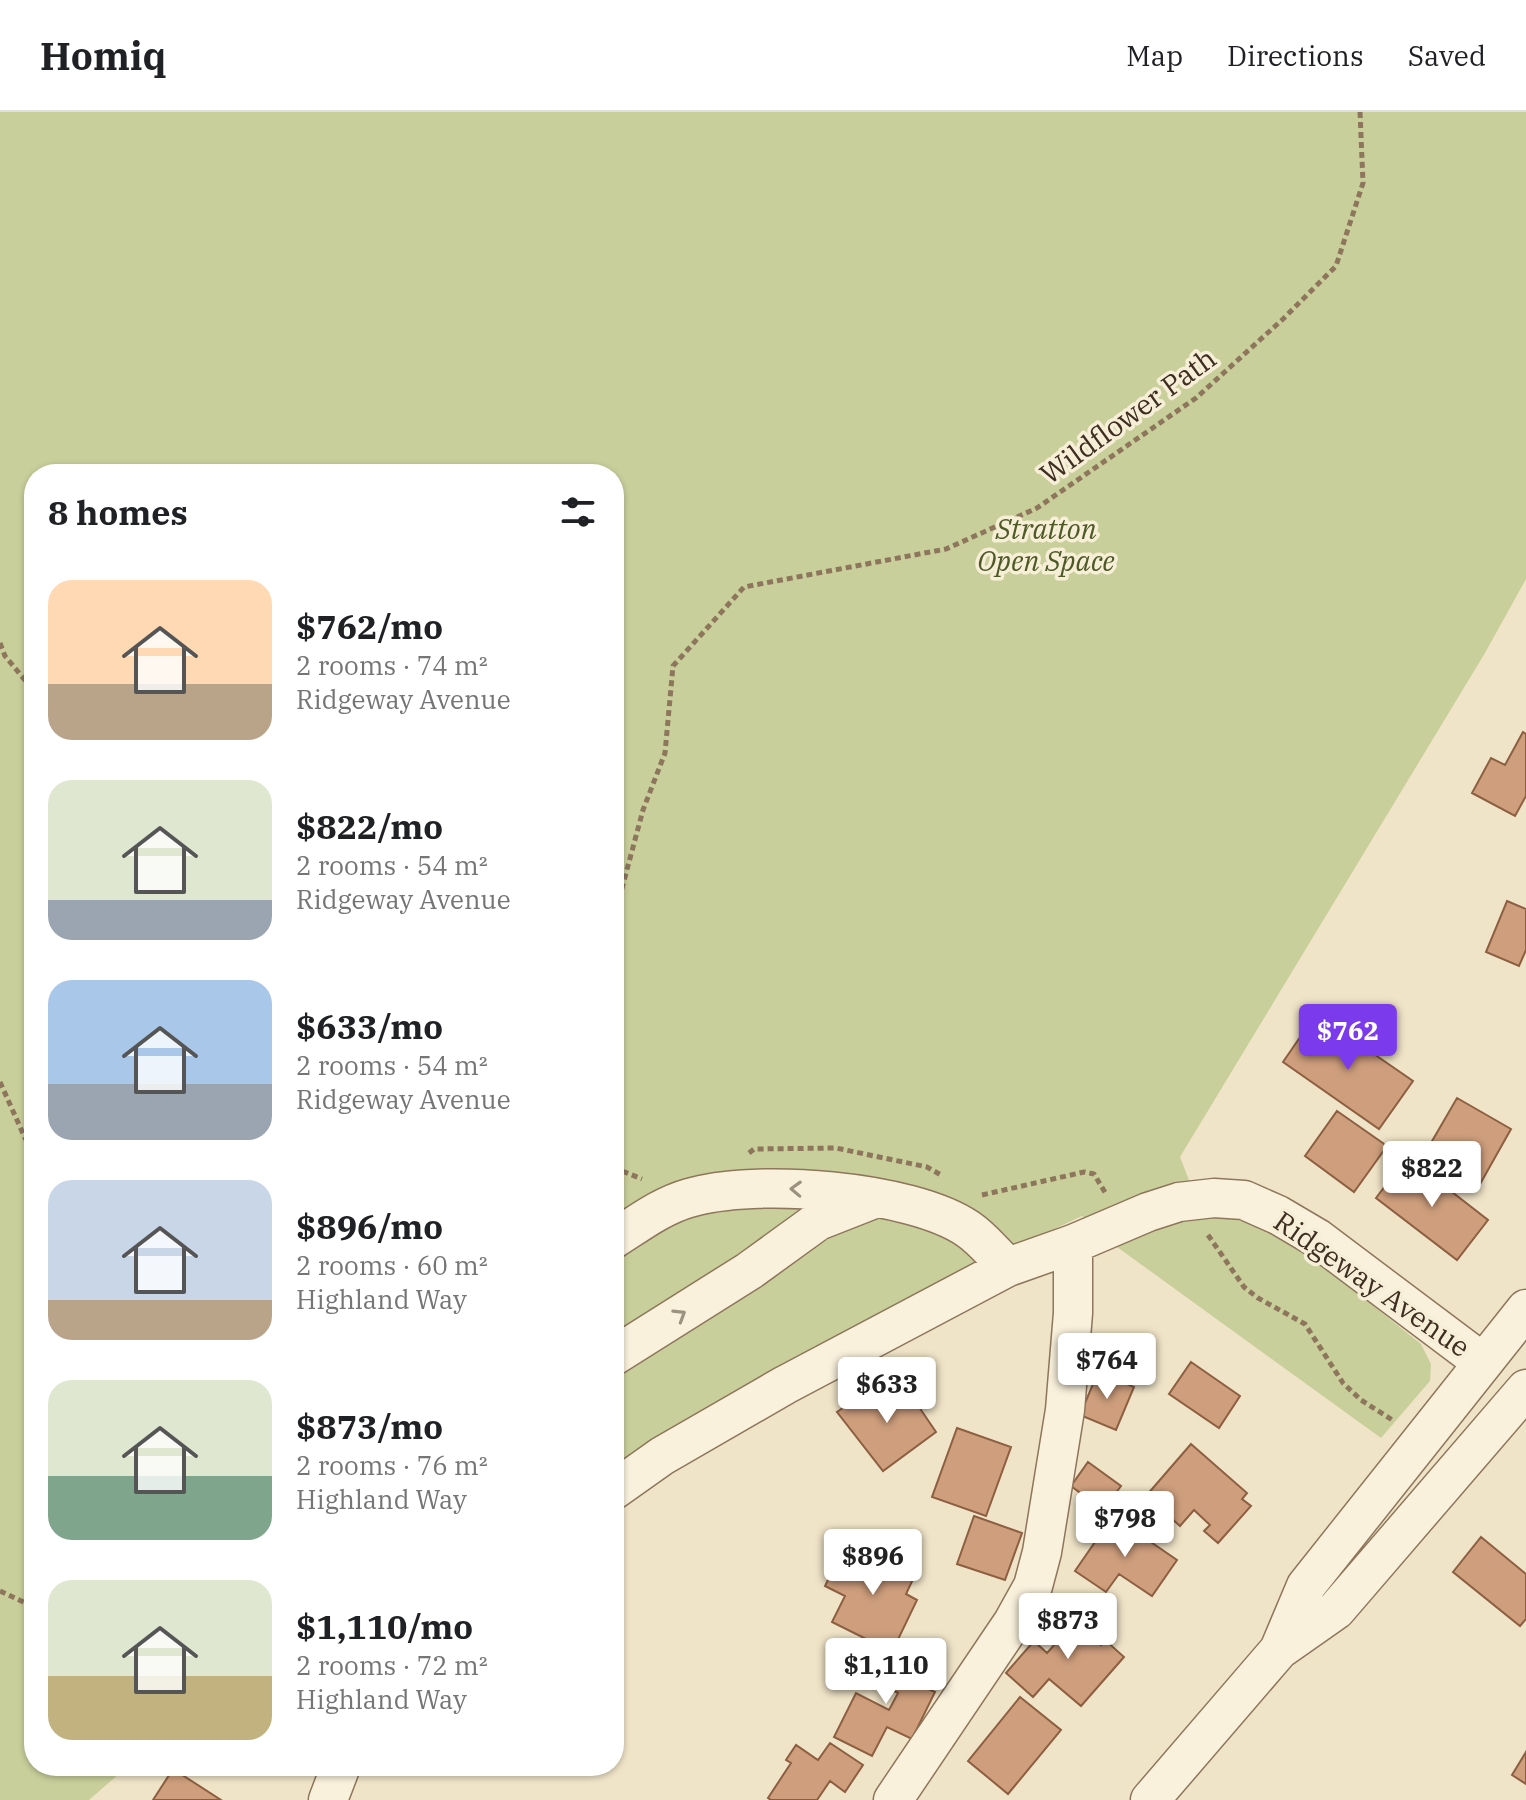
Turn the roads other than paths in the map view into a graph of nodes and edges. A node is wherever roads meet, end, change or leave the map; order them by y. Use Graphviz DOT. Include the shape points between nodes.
graph roads {
  1 [pos="874,1199"];
  2 [pos="624,1232"];
  3 [pos="1073,1244"];
  4 [pos="1008,1267"];
  5 [pos="1526,1309"];
  6 [pos="624,1350"];
  7 [pos="1482,1362"];
  8 [pos="1526,1389"];
  9 [pos="624,1483"];
  10 [pos="1279,1650"];
  11 [pos="337,1776"];
  12 [pos="328,1800"];
  13 [pos="893,1800"];
  14 [pos="1150,1800"];
  1 -- 2 [label="street, one-way" via="803,1189 718,1191 655,1212"];
  1 -- 4 [label="street" via="923,1207 969,1229"];
  6 -- 1 [label="street, one-way" via="818,1221"];
  3 -- 4 [label="street, Ridgeway Avenue"];
  3 -- 7 [label="street, Ridgeway Avenue" via="1179,1202 1244,1200 1317,1238"];
  3 -- 13 [label="street" via="1065,1410 1033,1586"];
  4 -- 9 [label="street, Ridgeway Avenue" via="771,1392"];
  5 -- 7 [label="street"];
  7 -- 10 [label="street" via="1306,1586"];
  8 -- 10 [label="street" via="1336,1610"];
  10 -- 14 [label="street"];
  11 -- 12 [label="street"];
}
